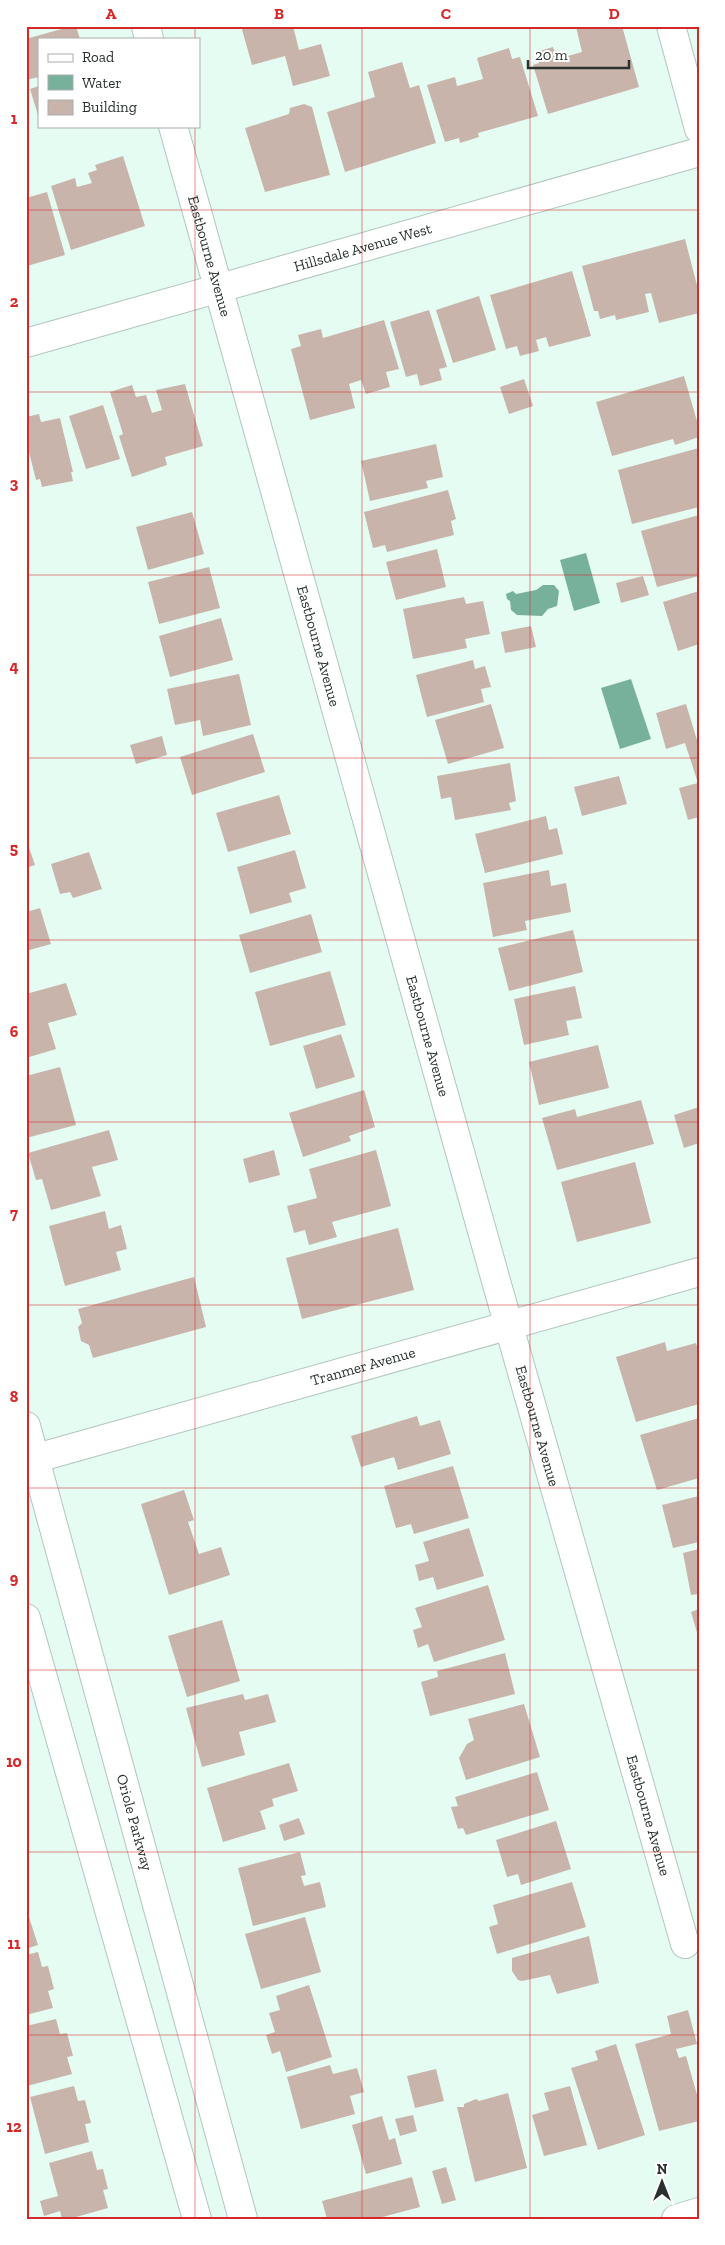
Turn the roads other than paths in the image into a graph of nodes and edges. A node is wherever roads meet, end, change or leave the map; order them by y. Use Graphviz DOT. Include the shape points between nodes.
graph roads {
  1 [pos="671,26"];
  2 [pos="174,128"];
  3 [pos="699,129"];
  4 [pos="699,152"];
  5 [pos="218,287"];
  6 [pos="26,343"];
  7 [pos="699,1272"];
  8 [pos="509,1327"];
  9 [pos="26,1426"];
  10 [pos="31,1459"];
  11 [pos="26,1618"];
  12 [pos="684,1944"];
  13 [pos="699,2212"];
  14 [pos="197,2219"];
  15 [pos="243,2219"];
  16 [pos="676,2219"];
  1 -- 3 [label="street"];
  2 -- 5 [label="street, Eastbourne Avenue"];
  4 -- 5 [label="street, Hillsdale Avenue West"];
  5 -- 6 [label="street, Hillsdale Avenue West"];
  5 -- 8 [label="street, Eastbourne Avenue"];
  7 -- 8 [label="street, Tranmer Avenue"];
  8 -- 10 [label="street, Tranmer Avenue"];
  8 -- 12 [label="street, Eastbourne Avenue"];
  9 -- 10 [label="street, Oriole Parkway"];
  10 -- 15 [label="street, Oriole Parkway"];
  11 -- 14 [label="street"];
  13 -- 16 [label="street"];
}
